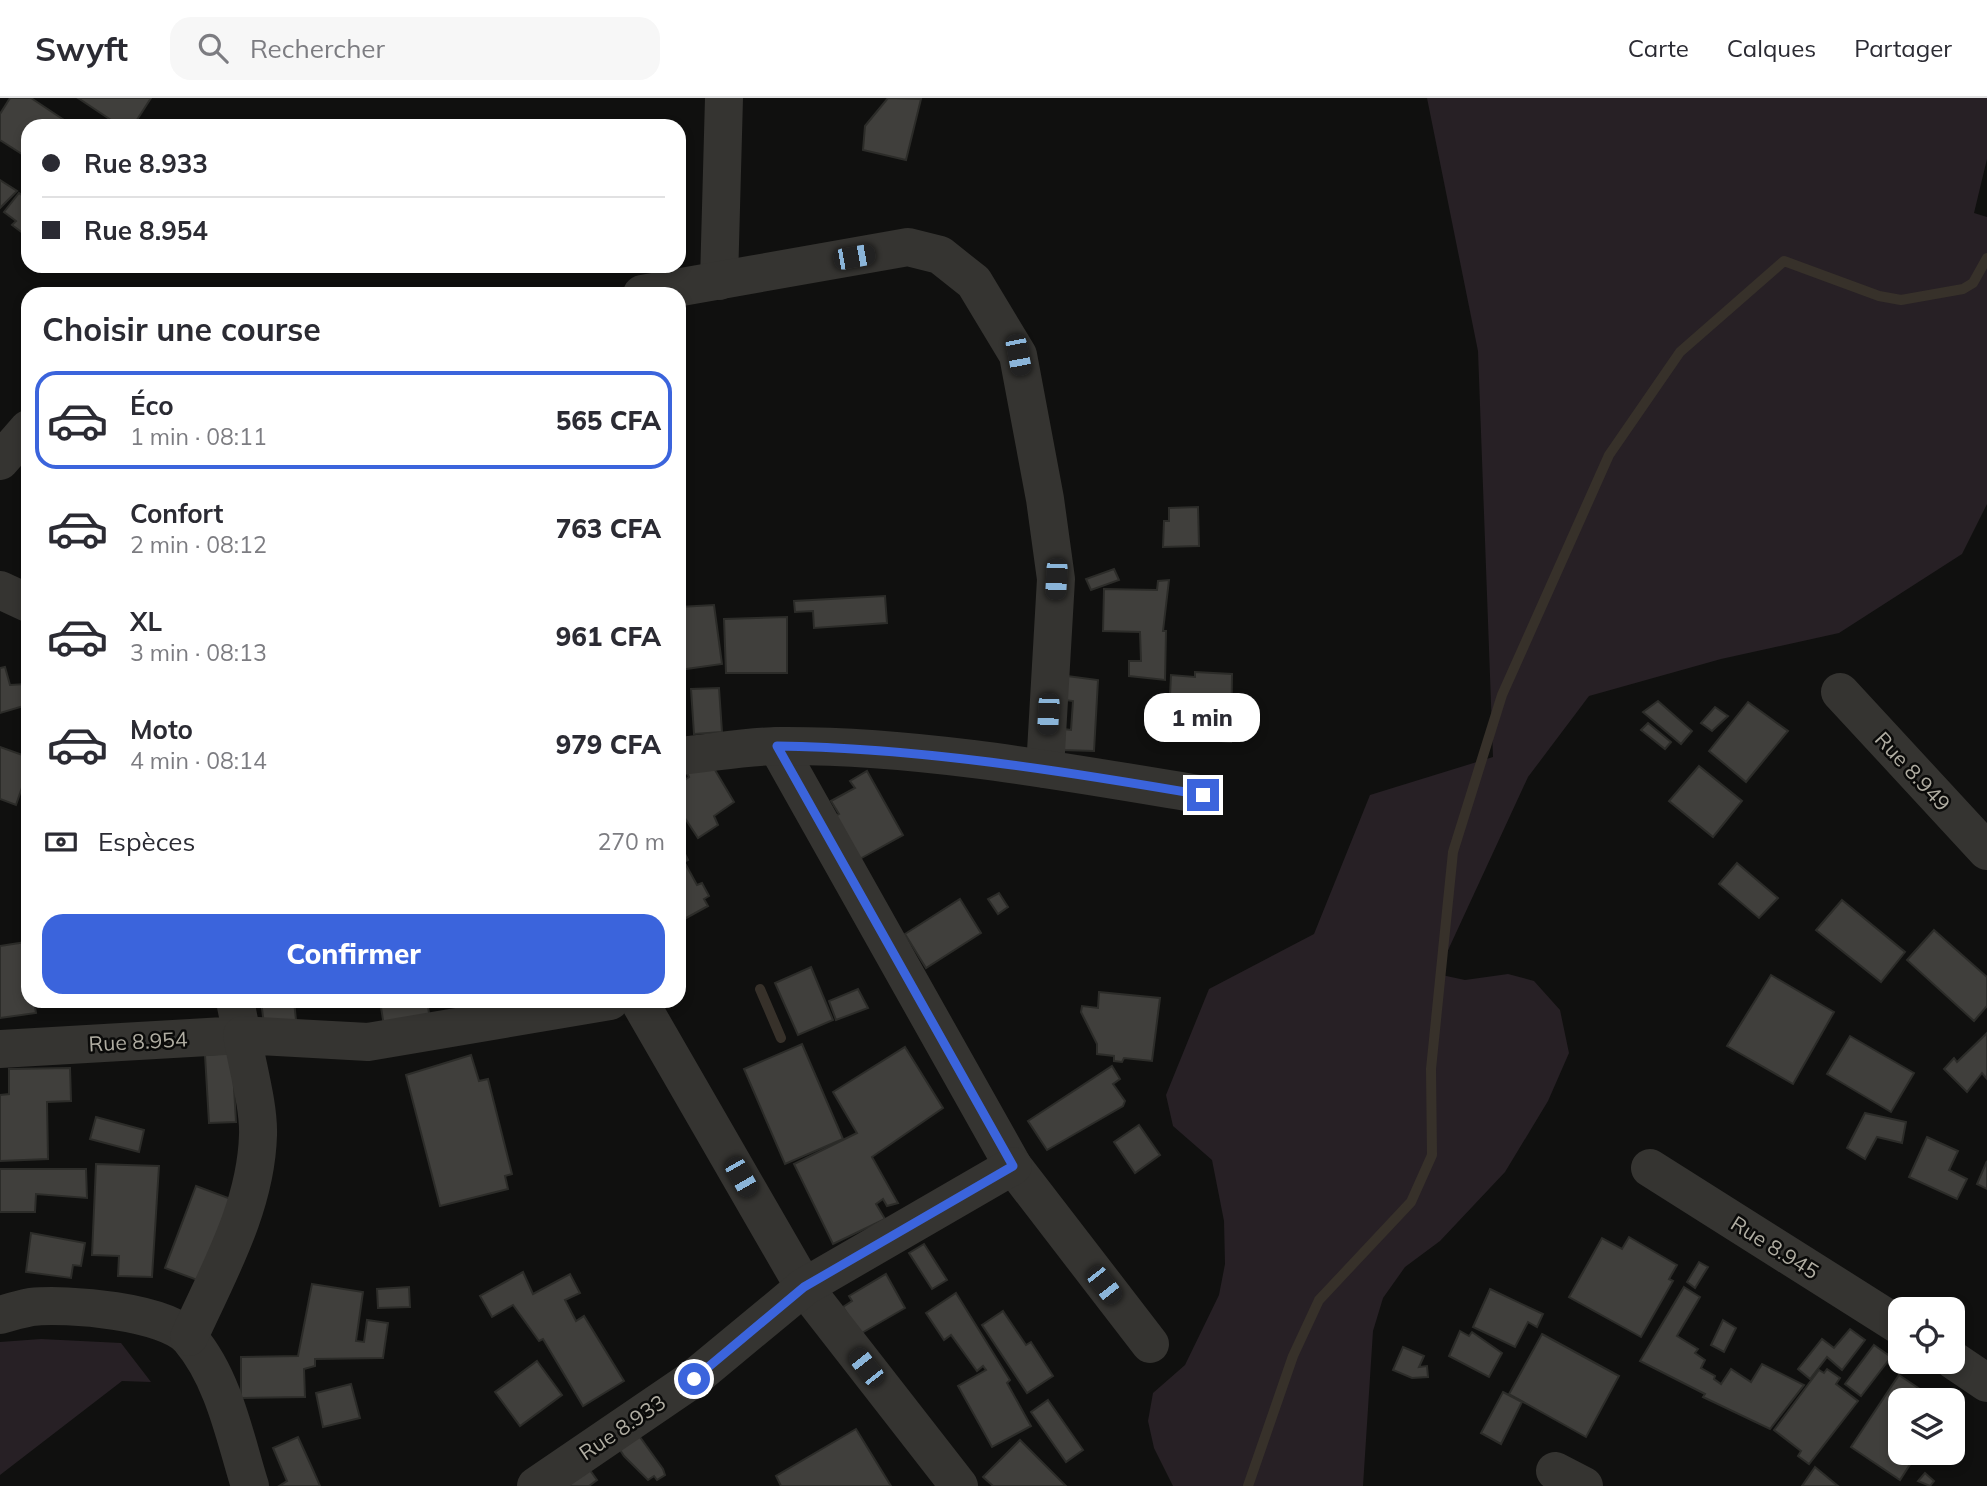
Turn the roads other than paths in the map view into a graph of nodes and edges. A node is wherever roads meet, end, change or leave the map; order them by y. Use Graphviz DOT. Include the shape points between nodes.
graph roads {
  1 [pos="724,98"];
  2 [pos="719,281"];
  3 [pos="683,287"];
  4 [pos="21,437"];
  5 [pos="0,461"];
  6 [pos="0,590"];
  7 [pos="21,600"];
  8 [pos="1840,692"];
  9 [pos="777,746"];
  10 [pos="686,755"];
  11 [pos="1045,769"];
  12 [pos="1203,795"];
  13 [pos="1987,851"];
  14 [pos="569,1008"];
  15 [pos="643,1008"];
  16 [pos="239,1018"];
  17 [pos="0,1049"];
  18 [pos="1013,1166"];
  19 [pos="1650,1168"];
  20 [pos="804,1287"];
  21 [pos="0,1315"];
  22 [pos="1888,1318"];
  23 [pos="189,1337"];
  24 [pos="1150,1344"];
  25 [pos="1965,1368"];
  26 [pos="1987,1382"];
  27 [pos="250,1486"];
  28 [pos="536,1486"];
  29 [pos="959,1486"];
  1 -- 2 [label="street"];
  2 -- 3 [label="street"];
  2 -- 11 [label="street" via="908,247 940,255 974,282 1018,355 1045,499 1056,579"];
  4 -- 5 [label="street"];
  6 -- 7 [label="street"];
  8 -- 13 [label="street, Rue 8.949"];
  9 -- 10 [label="street"];
  9 -- 11 [label="street" via="845,747"];
  9 -- 18 [label="street"];
  11 -- 12 [label="street"];
  14 -- 16 [label="street, Rue 8.954" via="368,1042"];
  15 -- 20 [label="street"];
  16 -- 17 [label="street, Rue 8.954"];
  16 -- 23 [label="street" via="258,1133 251,1188"];
  18 -- 20 [label="street, Rue 8.933"];
  18 -- 24 [label="street"];
  19 -- 22 [label="street, Rue 8.945"];
  20 -- 28 [label="street, Rue 8.933" via="694,1379"];
  20 -- 29 [label="street"];
  21 -- 23 [label="street" via="32,1307 109,1310 157,1320"];
  23 -- 27 [label="street" via="218,1386"];
  25 -- 26 [label="street"];
}
